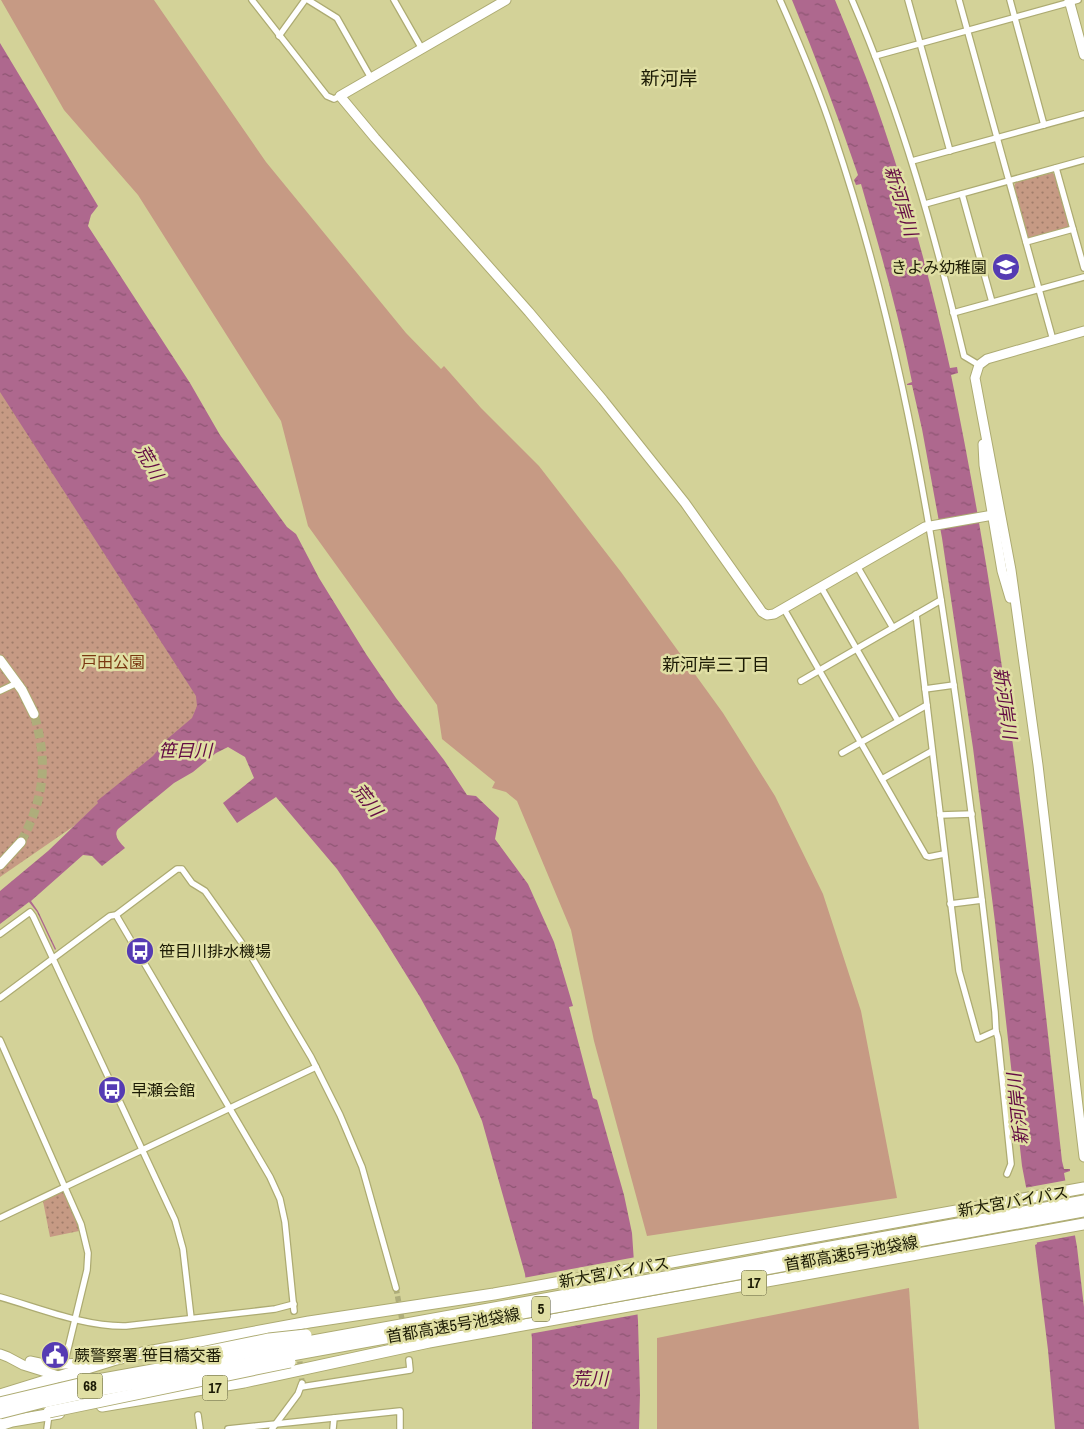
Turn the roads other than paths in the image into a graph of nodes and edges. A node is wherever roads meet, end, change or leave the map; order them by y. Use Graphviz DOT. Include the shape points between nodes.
graph roads {
  1 [pos="252,0"];
  2 [pos="307,0"];
  3 [pos="394,0"];
  4 [pos="506,0"];
  5 [pos="780,0"];
  6 [pos="852,0"];
  7 [pos="908,0"];
  8 [pos="959,0"];
  9 [pos="1010,0"];
  10 [pos="1072,1"];
  11 [pos="1014,18"];
  12 [pos="968,30"];
  13 [pos="279,36"];
  14 [pos="920,44"];
  15 [pos="422,48"];
  16 [pos="1084,55"];
  17 [pos="875,56"];
  18 [pos="371,78"];
  19 [pos="340,96"];
  20 [pos="1084,114"];
  21 [pos="1044,125"];
  22 [pos="997,138"];
  23 [pos="950,151"];
  24 [pos="1084,160"];
  25 [pos="912,161"];
  26 [pos="1056,168"];
  27 [pos="1010,181"];
  28 [pos="962,194"];
  29 [pos="925,204"];
  30 [pos="1073,230"];
  31 [pos="1026,242"];
  32 [pos="1084,268"];
  33 [pos="1084,277"];
  34 [pos="1039,289"];
  35 [pos="992,302"];
  36 [pos="953,313"];
  37 [pos="1084,331"];
  38 [pos="1053,340"];
  39 [pos="980,365"];
  40 [pos="983,420"];
  41 [pos="991,515"];
  42 [pos="930,526"];
  43 [pos="857,566"];
  44 [pos="821,587"];
  45 [pos="941,600"];
  46 [pos="784,609"];
  47 [pos="916,614"];
  48 [pos="1018,623"];
  49 [pos="893,628"];
  50 [pos="857,649"];
  51 [pos="0,660"];
  52 [pos="819,670"];
  53 [pos="801,681"];
  54 [pos="17,683"];
  55 [pos="954,685"];
  56 [pos="925,689"];
  57 [pos="0,691"];
  58 [pos="927,705"];
  59 [pos="34,714"];
  60 [pos="898,721"];
  61 [pos="861,742"];
  62 [pos="932,751"];
  63 [pos="842,753"];
  64 [pos="882,779"];
  65 [pos="972,814"];
  66 [pos="940,815"];
  67 [pos="20,842"];
  68 [pos="944,854"];
  69 [pos="0,865"];
  70 [pos="982,900"];
  71 [pos="950,904"];
  72 [pos="116,915"];
  73 [pos="0,934"];
  74 [pos="53,958"];
  75 [pos="0,998"];
  76 [pos="996,1031"];
  77 [pos="0,1040"];
  78 [pos="316,1067"];
  79 [pos="229,1108"];
  80 [pos="142,1150"];
  81 [pos="1084,1156"];
  82 [pos="1007,1174"];
  83 [pos="65,1187"];
  84 [pos="1083,1188"];
  85 [pos="1084,1201"];
  86 [pos="1084,1211"];
  87 [pos="0,1218"];
  88 [pos="1081,1224"];
  89 [pos="396,1288"];
  90 [pos="0,1297"];
  91 [pos="191,1318"];
  92 [pos="75,1319"];
  93 [pos="397,1330"];
  94 [pos="4,1356"];
  95 [pos="113,1360"];
  96 [pos="409,1360"];
  97 [pos="64,1365"];
  98 [pos="58,1377"];
  99 [pos="178,1394"];
  100 [pos="0,1395"];
  101 [pos="0,1403"];
  102 [pos="0,1413"];
  103 [pos="49,1413"];
  104 [pos="198,1415"];
  105 [pos="334,1418"];
  106 [pos="0,1425"];
  107 [pos="273,1427"];
  108 [pos="47,1429"];
  109 [pos="200,1429"];
  110 [pos="228,1429"];
  111 [pos="333,1429"];
  112 [pos="400,1429"];
  1 -- 13 [label="street"];
  2 -- 13 [label="street"];
  2 -- 18 [label="street" via="337,18"];
  3 -- 15 [label="street"];
  4 -- 15 [label="street"];
  5 -- 42 [label="street" via="834,134 866,238 894,347"];
  6 -- 17 [label="street"];
  7 -- 14 [label="street"];
  8 -- 12 [label="street"];
  9 -- 11 [label="street"];
  10 -- 11 [label="street"];
  10 -- 16 [label="street"];
  11 -- 12 [label="street"];
  11 -- 21 [label="street"];
  12 -- 14 [label="street"];
  12 -- 22 [label="street"];
  13 -- 19 [label="street" via="329,98"];
  14 -- 17 [label="street"];
  14 -- 23 [label="street"];
  15 -- 18 [label="street"];
  17 -- 25 [label="street"];
  18 -- 19 [label="street"];
  19 -- 46 [label="street" via="603,400 685,503 762,612 771,615"];
  20 -- 21 [label="street"];
  21 -- 22 [label="street"];
  22 -- 23 [label="street"];
  22 -- 27 [label="street"];
  23 -- 25 [label="street"];
  24 -- 26 [label="street"];
  25 -- 29 [label="street"];
  26 -- 27 [label="street"];
  26 -- 30 [label="street"];
  27 -- 28 [label="street"];
  27 -- 31 [label="street"];
  28 -- 29 [label="street"];
  28 -- 35 [label="street"];
  29 -- 36 [label="street"];
  30 -- 31 [label="street"];
  30 -- 32 [label="street"];
  31 -- 34 [label="street"];
  33 -- 34 [label="street"];
  34 -- 35 [label="street"];
  34 -- 38 [label="street"];
  35 -- 36 [label="street"];
  36 -- 39 [label="street" via="964,356"];
  37 -- 38 [label="street"];
  38 -- 39 [label="street" via="992,357"];
  39 -- 40 [label="street" via="975,383"];
  40 -- 41 [label="street" via="984,465"];
  40 -- 48 [label="street"];
  41 -- 42 [label="street"];
  41 -- 48 [label="street" via="1002,571"];
  42 -- 43 [label="street"];
  42 -- 45 [label="street"];
  43 -- 44 [label="street"];
  43 -- 49 [label="street"];
  44 -- 46 [label="street"];
  44 -- 50 [label="street"];
  45 -- 47 [label="street"];
  45 -- 55 [label="street"];
  46 -- 52 [label="street"];
  47 -- 49 [label="street"];
  47 -- 56 [label="street"];
  48 -- 81 [label="street"];
  49 -- 50 [label="street"];
  50 -- 52 [label="street"];
  50 -- 60 [label="street"];
  51 -- 54 [label="street"];
  52 -- 53 [label="street"];
  52 -- 61 [label="street"];
  54 -- 57 [label="street"];
  54 -- 59 [label="street"];
  55 -- 56 [label="street"];
  55 -- 65 [label="street"];
  56 -- 58 [label="street"];
  58 -- 60 [label="street"];
  58 -- 62 [label="street"];
  60 -- 61 [label="street"];
  61 -- 63 [label="street"];
  61 -- 64 [label="street"];
  62 -- 64 [label="street"];
  62 -- 66 [label="street"];
  64 -- 68 [label="street" via="926,856"];
  65 -- 66 [label="street"];
  65 -- 70 [label="street"];
  66 -- 68 [label="street"];
  67 -- 69 [label="street"];
  68 -- 71 [label="street"];
  70 -- 71 [label="street"];
  70 -- 76 [label="street"];
  71 -- 76 [label="street" via="958,971 978,1039"];
  72 -- 74 [label="street" via="110,916"];
  72 -- 78 [label="street" via="177,869 182,869 192,883 205,891 251,956"];
  72 -- 79 [label="street"];
  73 -- 74 [label="street" via="30,912"];
  74 -- 75 [label="street"];
  74 -- 80 [label="street"];
  76 -- 82 [label="street" via="1011,1164"];
  77 -- 83 [label="street"];
  78 -- 79 [label="street"];
  78 -- 89 [label="street" via="362,1167"];
  79 -- 80 [label="street"];
  79 -- 91 [label="street" via="280,1199 294,1307"];
  80 -- 83 [label="street"];
  80 -- 91 [label="street" via="180,1235"];
  83 -- 87 [label="street"];
  83 -- 92 [label="street" via="81,1224 88,1253"];
  84 -- 95 [label="highway, 新大宮バイパス / 17" via="504,1292 309,1322"];
  85 -- 93 [label="highway, 首都高速5号池袋線 / 5, bridge"];
  86 -- 93 [label="highway, 首都高速5号池袋線 / 5, bridge"];
  88 -- 99 [label="highway, 17" via="429,1342"];
  90 -- 92 [label="street"];
  91 -- 92 [label="street" via="113,1327"];
  92 -- 97 [label="street"];
  93 -- 100 [label="highway, bridge" via="269,1339"];
  93 -- 101 [label="highway, 首都高速5号池袋線 / 5, bridge" via="92,1381"];
  93 -- 102 [label="highway, 首都高速5号池袋線 / 5, bridge"];
  93 -- 103 [label="highway, bridge" via="276,1366"];
  94 -- 97 [label="street, 68"];
  94 -- 98 [label="street, 68"];
  95 -- 97 [label="street, 68"];
  95 -- 98 [label="highway, 新大宮バイパス / 17"];
  96 -- 107 [label="street" via="410,1370 301,1385"];
  98 -- 99 [label="street, 68" via="95,1387"];
  98 -- 100 [label="highway, 新大宮バイパス / 17"];
  99 -- 103 [label="highway, 17"];
  103 -- 106 [label="highway"];
  103 -- 108 [label="street"];
  104 -- 109 [label="street"];
  105 -- 107 [label="street"];
  105 -- 111 [label="street"];
  105 -- 112 [label="street" via="400,1411"];
  107 -- 110 [label="street" via="265,1424"];
}
